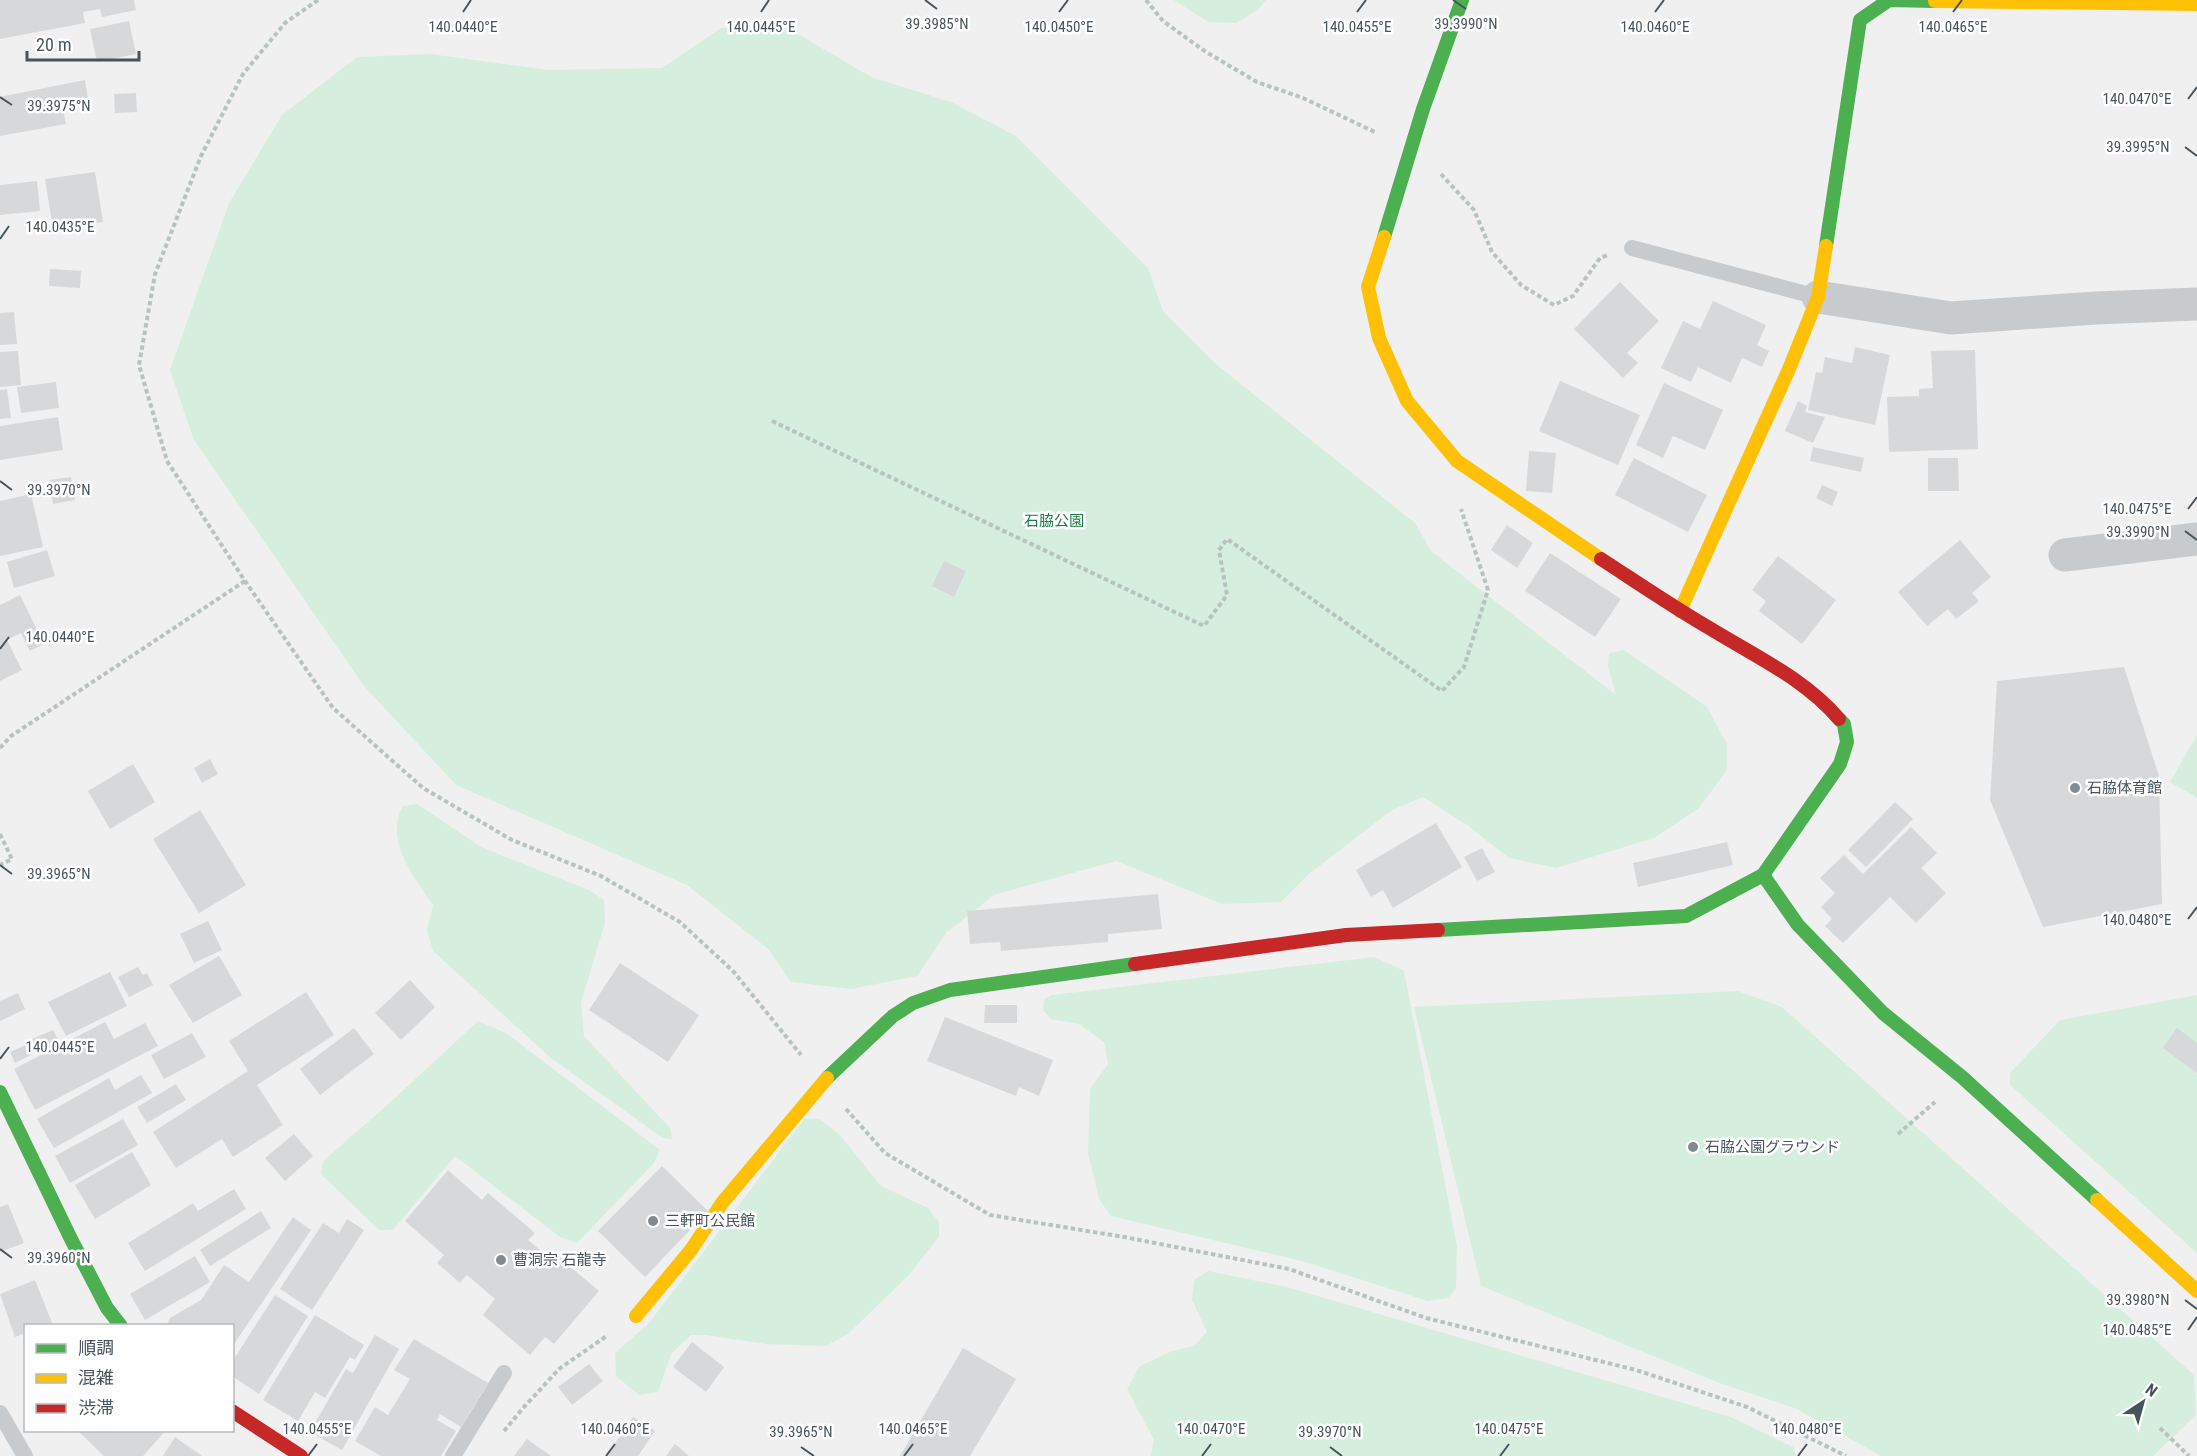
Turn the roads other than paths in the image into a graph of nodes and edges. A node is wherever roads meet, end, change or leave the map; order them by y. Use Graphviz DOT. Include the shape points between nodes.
graph roads {
  1 [pos="1462,0"];
  2 [pos="2197,4"];
  3 [pos="1632,248"];
  4 [pos="1818,297"];
  5 [pos="2197,304"];
  6 [pos="2197,539"];
  7 [pos="2065,555"];
  8 [pos="1680,610"];
  9 [pos="1763,875"];
  10 [pos="0,1092"];
  11 [pos="2197,1291"];
  12 [pos="636,1316"];
  13 [pos="119,1324"];
  14 [pos="504,1373"];
  15 [pos="234,1412"];
  16 [pos="0,1413"];
  17 [pos="25,1456"];
  18 [pos="301,1456"];
  19 [pos="453,1456"];
  1 -- 8 [label="street" via="1423,109 1368,287 1379,338 1407,401 1457,461"];
  2 -- 4 [label="street" via="1889,0 1860,20"];
  3 -- 4 [label="lane"];
  4 -- 5 [label="street" via="1951,318"];
  4 -- 8 [label="street" via="1790,369"];
  6 -- 7 [label="street"];
  8 -- 9 [label="street" via="1794,680 1826,703 1844,724 1847,742 1840,764"];
  9 -- 11 [label="street" via="1798,925 1882,1012 1962,1077"];
  9 -- 12 [label="street" via="1686,916 1346,935 950,990 913,1003 893,1016 823,1082 722,1203 691,1250"];
  10 -- 13 [label="street" via="71,1239"];
  14 -- 19 [label="lane"];
  15 -- 18 [label="street"];
  16 -- 17 [label="lane"];
}
